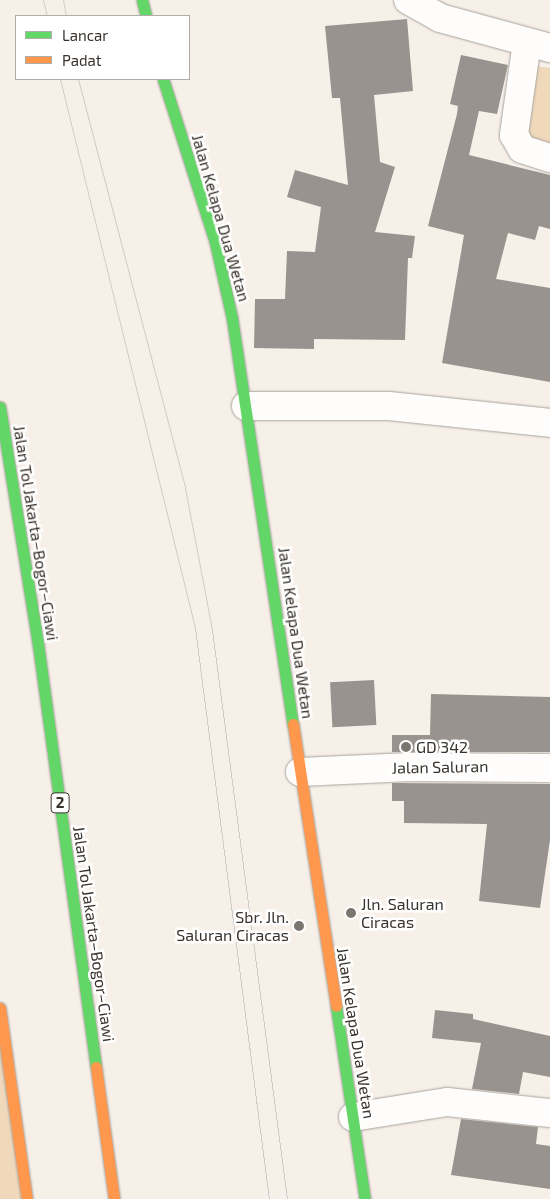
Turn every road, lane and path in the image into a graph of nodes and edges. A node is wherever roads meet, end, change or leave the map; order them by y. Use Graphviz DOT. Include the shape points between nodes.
graph roads {
  1 [pos="142,0"];
  2 [pos="408,0"];
  3 [pos="146,15"];
  4 [pos="538,45"];
  5 [pos="163,80"];
  6 [pos="550,158"];
  7 [pos="246,406"];
  8 [pos="0,408"];
  9 [pos="550,423"];
  10 [pos="550,768"];
  11 [pos="300,772"];
  12 [pos="0,1008"];
  13 [pos="550,1113"];
  14 [pos="353,1117"];
  15 [pos="27,1199"];
  16 [pos="114,1199"];
  17 [pos="365,1199"];
  1 -- 3 [label="main road"];
  2 -- 4 [label="street" via="440,18"];
  4 -- 6 [label="street" via="514,136 522,150"];
  5 -- 7 [label="main road, Jalan Kelapa Dua Wetan" via="215,242"];
  7 -- 9 [label="street" via="389,406"];
  7 -- 11 [label="main road, Jalan Kelapa Dua Wetan"];
  8 -- 16 [label="main road, Jalan Tol Jakarta–Bogor–Ciawi / 2" via="38,644"];
  10 -- 11 [label="street, Jalan Saluran" via="410,767"];
  11 -- 14 [label="main road, Jalan Kelapa Dua Wetan"];
  12 -- 15 [label="main road"];
  13 -- 14 [label="street" via="447,1102"];
  14 -- 17 [label="main road, Jalan Kelapa Dua Wetan"];
}
